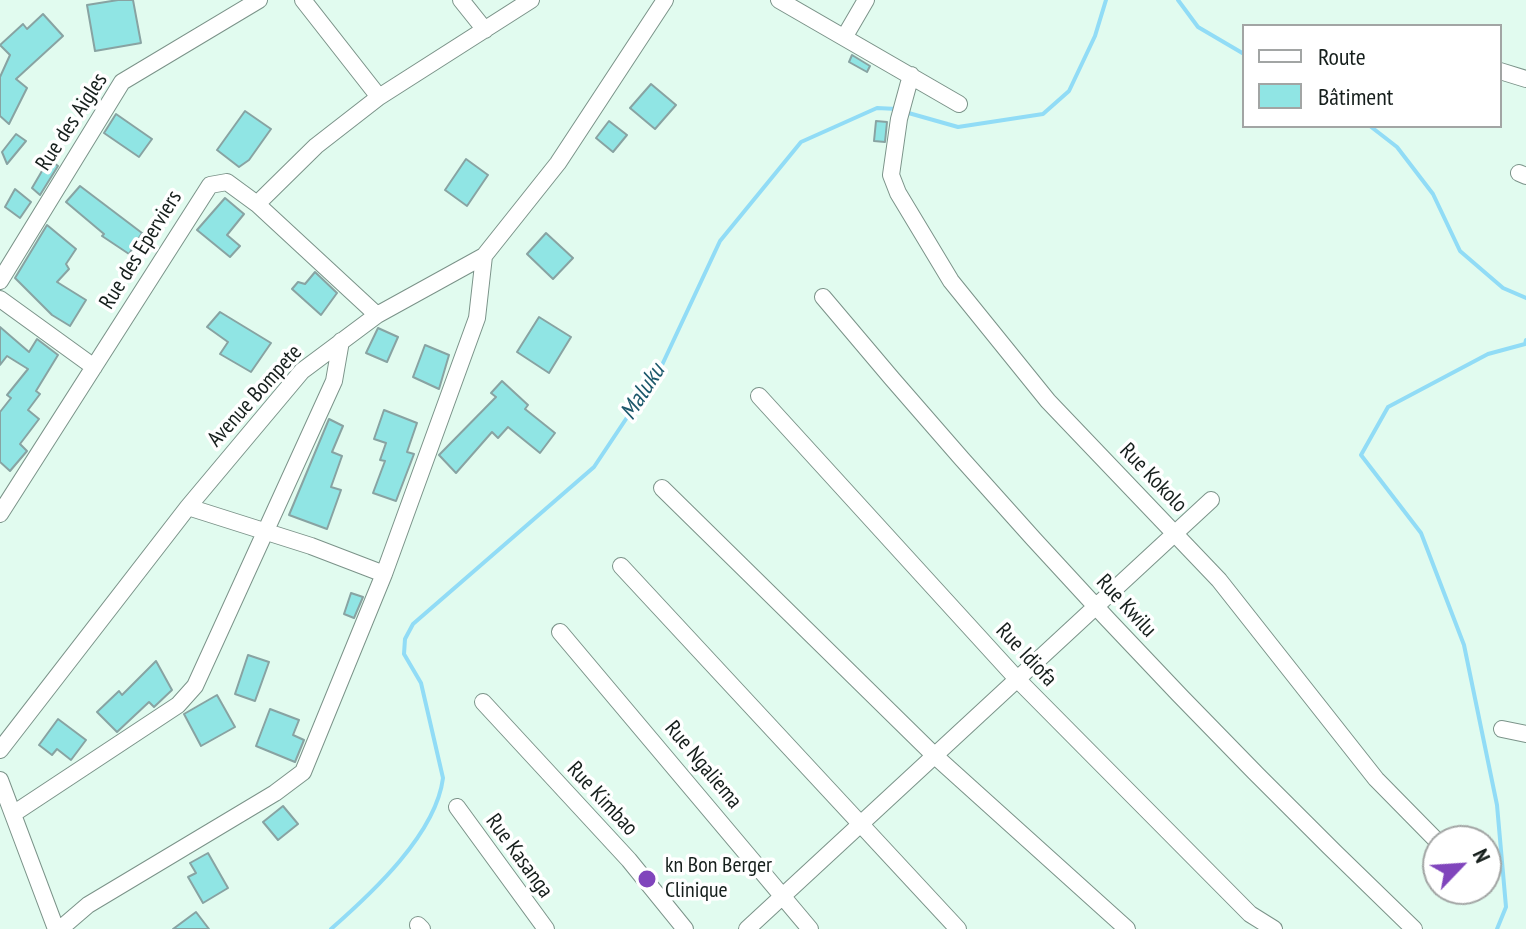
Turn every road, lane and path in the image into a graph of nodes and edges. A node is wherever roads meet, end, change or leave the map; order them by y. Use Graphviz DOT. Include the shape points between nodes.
graph roads {
  1 [pos="259,0"];
  2 [pos="303,0"];
  3 [pos="461,0"];
  4 [pos="531,0"];
  5 [pos="665,0"];
  6 [pos="779,0"];
  7 [pos="866,0"];
  8 [pos="485,30"];
  9 [pos="845,36"];
  10 [pos="1502,72"];
  11 [pos="911,75"];
  12 [pos="1526,79"];
  13 [pos="379,97"];
  14 [pos="959,104"];
  15 [pos="257,204"];
  16 [pos="484,256"];
  17 [pos="0,281"];
  18 [pos="823,297"];
  19 [pos="0,299"];
  20 [pos="377,315"];
  21 [pos="341,341"];
  22 [pos="94,367"];
  23 [pos="759,396"];
  24 [pos="662,488"];
  25 [pos="1211,500"];
  26 [pos="188,507"];
  27 [pos="0,514"];
  28 [pos="263,532"];
  29 [pos="1176,534"];
  30 [pos="621,566"];
  31 [pos="384,574"];
  32 [pos="1096,607"];
  33 [pos="560,632"];
  34 [pos="1018,680"];
  35 [pos="483,702"];
  36 [pos="1502,729"];
  37 [pos="1526,734"];
  38 [pos="0,750"];
  39 [pos="934,755"];
  40 [pos="0,780"];
  41 [pos="457,807"];
  42 [pos="13,814"];
  43 [pos="862,825"];
  44 [pos="1422,826"];
  45 [pos="783,896"];
  46 [pos="58,929"];
  47 [pos="546,929"];
  48 [pos="685,929"];
  49 [pos="747,929"];
  50 [pos="810,929"];
  51 [pos="958,929"];
  52 [pos="1127,929"];
  53 [pos="1274,929"];
  54 [pos="1414,929"];
  1 -- 17 [label="street, Rue des Aigles" via="122,82"];
  2 -- 13 [label="street"];
  3 -- 8 [label="street"];
  4 -- 8 [label="street"];
  5 -- 16 [label="street, Avenue Bompete" via="558,163"];
  6 -- 9 [label="street"];
  7 -- 9 [label="street"];
  8 -- 13 [label="street"];
  9 -- 11 [label="street"];
  10 -- 12 [label="street"];
  11 -- 14 [label="street"];
  11 -- 29 [label="street, Rue Kokolo" via="891,175 894,185 945,271 1048,401"];
  13 -- 15 [label="street" via="316,146"];
  15 -- 20 [label="street, Rue des Eperviers"];
  15 -- 22 [label="street, Rue des Eperviers" via="227,182 210,185"];
  16 -- 20 [label="street, Avenue Bompete"];
  16 -- 31 [label="street" via="477,318"];
  18 -- 32 [label="street, Rue Kwilu" via="937,434"];
  19 -- 22 [label="street"];
  20 -- 21 [label="street, Avenue Bompete"];
  21 -- 26 [label="street, Avenue Bompete" via="302,371"];
  21 -- 28 [label="street" via="334,381"];
  22 -- 27 [label="street, Rue des Eperviers"];
  23 -- 34 [label="street, Rue Idiofa"];
  24 -- 39 [label="street"];
  25 -- 29 [label="street"];
  26 -- 28 [label="street"];
  26 -- 38 [label="street, Avenue Bompete"];
  28 -- 31 [label="street"];
  28 -- 42 [label="street" via="186,697"];
  29 -- 32 [label="street"];
  29 -- 44 [label="street, Rue Kokolo" via="1219,580 1376,779"];
  30 -- 43 [label="street"];
  31 -- 46 [label="street" via="298,777 88,905"];
  32 -- 34 [label="street"];
  32 -- 54 [label="street, Rue Kwilu" via="1243,763"];
  33 -- 45 [label="street, Rue Ngaliema"];
  34 -- 39 [label="street"];
  34 -- 53 [label="street, Rue Idiofa" via="1250,914"];
  35 -- 48 [label="street, Rue Kimbao" via="629,860"];
  36 -- 37 [label="street"];
  39 -- 43 [label="street"];
  39 -- 52 [label="street"];
  40 -- 42 [label="street"];
  41 -- 47 [label="street, Rue Kasanga"];
  42 -- 46 [label="street"];
  43 -- 45 [label="street"];
  43 -- 51 [label="street"];
  45 -- 49 [label="street"];
  45 -- 50 [label="street, Rue Ngaliema"];
}
